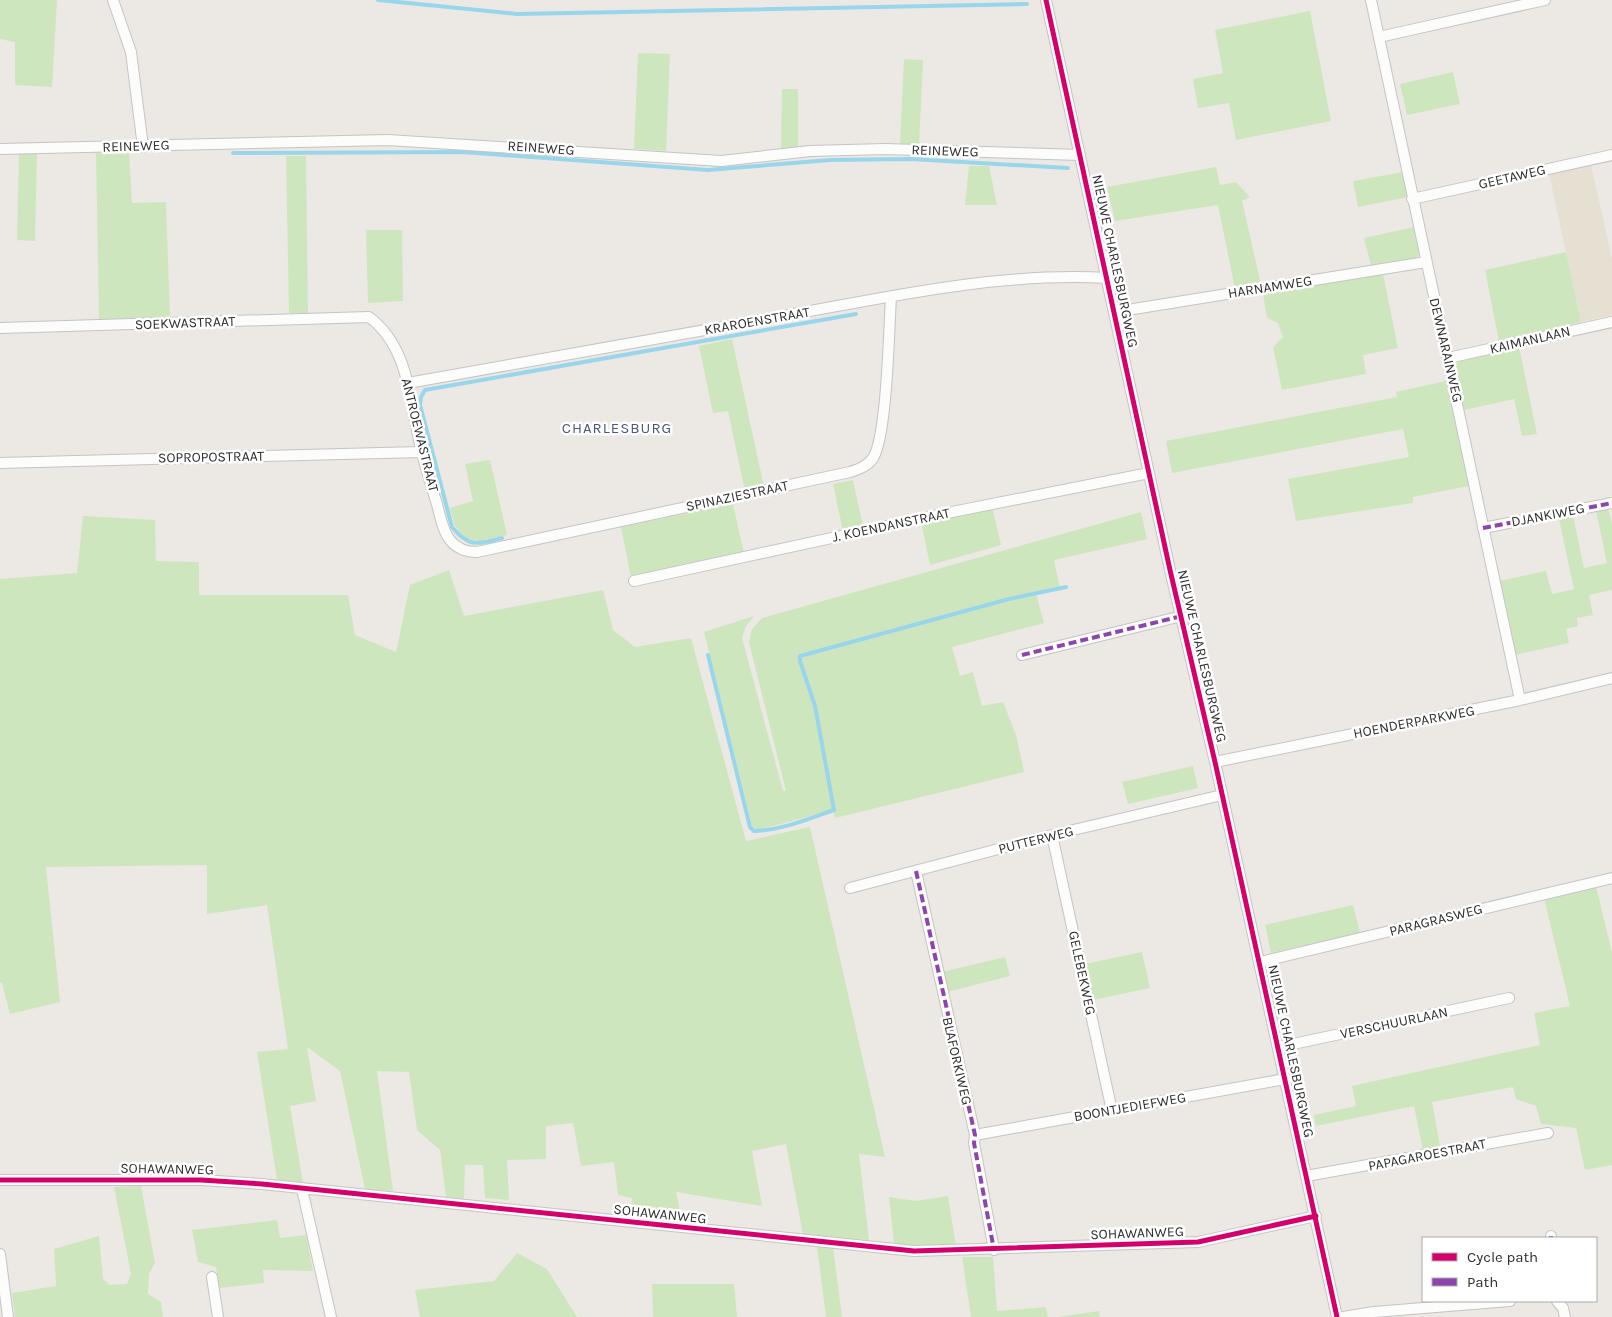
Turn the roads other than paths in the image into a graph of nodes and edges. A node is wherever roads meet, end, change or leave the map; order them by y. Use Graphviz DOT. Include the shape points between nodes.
graph roads {
  1 [pos="113,0"];
  2 [pos="1046,0"];
  3 [pos="1371,0"];
  4 [pos="1545,0"];
  5 [pos="1379,37"];
  6 [pos="142,146"];
  7 [pos="0,149"];
  8 [pos="1080,155"];
  9 [pos="1612,155"];
  10 [pos="1412,199"];
  11 [pos="1426,262"];
  12 [pos="1107,278"];
  13 [pos="891,297"];
  14 [pos="1115,312"];
  15 [pos="369,317"];
  16 [pos="1612,322"];
  17 [pos="0,328"];
  18 [pos="1448,358"];
  19 [pos="408,383"];
  20 [pos="421,452"];
  21 [pos="0,463"];
  22 [pos="1149,473"];
  23 [pos="1612,503"];
  24 [pos="1483,528"];
  25 [pos="446,533"];
  26 [pos="634,581"];
  27 [pos="1182,616"];
  28 [pos="1022,655"];
  29 [pos="1612,678"];
  30 [pos="1520,700"];
  31 [pos="1215,762"];
  32 [pos="1222,794"];
  33 [pos="1052,835"];
  34 [pos="916,871"];
  35 [pos="1612,878"];
  36 [pos="850,888"];
  37 [pos="1260,962"];
  38 [pos="1509,998"];
  39 [pos="1278,1047"];
  40 [pos="1285,1079"];
  41 [pos="1112,1111"];
  42 [pos="1548,1133"];
  43 [pos="975,1135"];
  44 [pos="1306,1176"];
  45 [pos="0,1180"];
  46 [pos="302,1189"];
  47 [pos="1316,1216"];
  48 [pos="994,1250"];
  49 [pos="0,1254"];
  50 [pos="212,1277"];
  51 [pos="1498,1302"];
  52 [pos="1558,1302"];
  53 [pos="8,1317"];
  54 [pos="218,1317"];
  55 [pos="331,1317"];
  56 [pos="1337,1317"];
  57 [pos="1343,1317"];
  58 [pos="1565,1317"];
  1 -- 6 [label="street" via="131,52"];
  2 -- 8 [label="street, NIEUWE CHARLESBURGWEG"];
  3 -- 5 [label="street, DEWNARAINWEG"];
  4 -- 5 [label="street"];
  5 -- 10 [label="street, DEWNARAINWEG"];
  6 -- 7 [label="street, REINEWEG"];
  6 -- 8 [label="street, REINEWEG" via="388,140 720,160 810,151 885,149"];
  8 -- 12 [label="street, NIEUWE CHARLESBURGWEG"];
  9 -- 10 [label="street, GEETAWEG"];
  10 -- 11 [label="street, DEWNARAINWEG"];
  11 -- 14 [label="street, HARNAMWEG"];
  11 -- 18 [label="street, DEWNARAINWEG"];
  12 -- 13 [label="street, KRAROENSTRAAT" via="1064,275 1002,280"];
  12 -- 14 [label="street, NIEUWE CHARLESBURGWEG"];
  13 -- 19 [label="street, KRAROENSTRAAT"];
  13 -- 25 [label="street, SPINAZIESTRAAT" via="878,447 873,458 860,468 493,550 467,552 454,545"];
  14 -- 22 [label="street, NIEUWE CHARLESBURGWEG"];
  15 -- 17 [label="street, SOEKWASTRAAT"];
  15 -- 19 [label="street, ANTROEWASTRAAT" via="390,337"];
  16 -- 18 [label="street, KAIMANLAAN"];
  18 -- 24 [label="street, DEWNARAINWEG"];
  19 -- 20 [label="street, ANTROEWASTRAAT"];
  20 -- 21 [label="street, SOPROPOSTRAAT"];
  20 -- 25 [label="street, ANTROEWASTRAAT"];
  22 -- 26 [label="street, J. KOENDANSTRAAT"];
  22 -- 27 [label="street, NIEUWE CHARLESBURGWEG"];
  23 -- 24 [label="street, DJANKIWEG"];
  24 -- 30 [label="street, DEWNARAINWEG"];
  27 -- 28 [label="street"];
  27 -- 31 [label="street, NIEUWE CHARLESBURGWEG"];
  29 -- 30 [label="street, HOENDERPARKWEG"];
  30 -- 31 [label="street, HOENDERPARKWEG"];
  31 -- 32 [label="street, NIEUWE CHARLESBURGWEG"];
  32 -- 33 [label="street, PUTTERWEG"];
  32 -- 37 [label="street, NIEUWE CHARLESBURGWEG"];
  33 -- 34 [label="street, PUTTERWEG"];
  33 -- 41 [label="street, GELEBEKWEG"];
  34 -- 36 [label="street, PUTTERWEG"];
  34 -- 43 [label="street, BLAFORKIWEG"];
  35 -- 37 [label="street, PARAGRASWEG"];
  37 -- 39 [label="street, NIEUWE CHARLESBURGWEG"];
  38 -- 39 [label="street, VERSCHUURLAAN"];
  39 -- 40 [label="street, NIEUWE CHARLESBURGWEG"];
  40 -- 41 [label="street, BOONTJEDIEFWEG"];
  40 -- 44 [label="street, NIEUWE CHARLESBURGWEG"];
  41 -- 43 [label="street, BOONTJEDIEFWEG"];
  42 -- 44 [label="street, PAPAGAROESTRAAT"];
  43 -- 48 [label="street, BLAFORKIWEG"];
  44 -- 47 [label="street, NIEUWE CHARLESBURGWEG"];
  45 -- 46 [label="street, SOHAWANWEG" via="201,1180"];
  46 -- 48 [label="street, SOHAWANWEG" via="914,1251"];
  46 -- 55 [label="street"];
  47 -- 48 [label="street, SOHAWANWEG" via="1198,1242"];
  47 -- 56 [label="street, NIEUWE CHARLESBURGWEG"];
  49 -- 53 [label="street"];
  50 -- 54 [label="street"];
  51 -- 57 [label="street"];
  52 -- 58 [label="street"];
}
